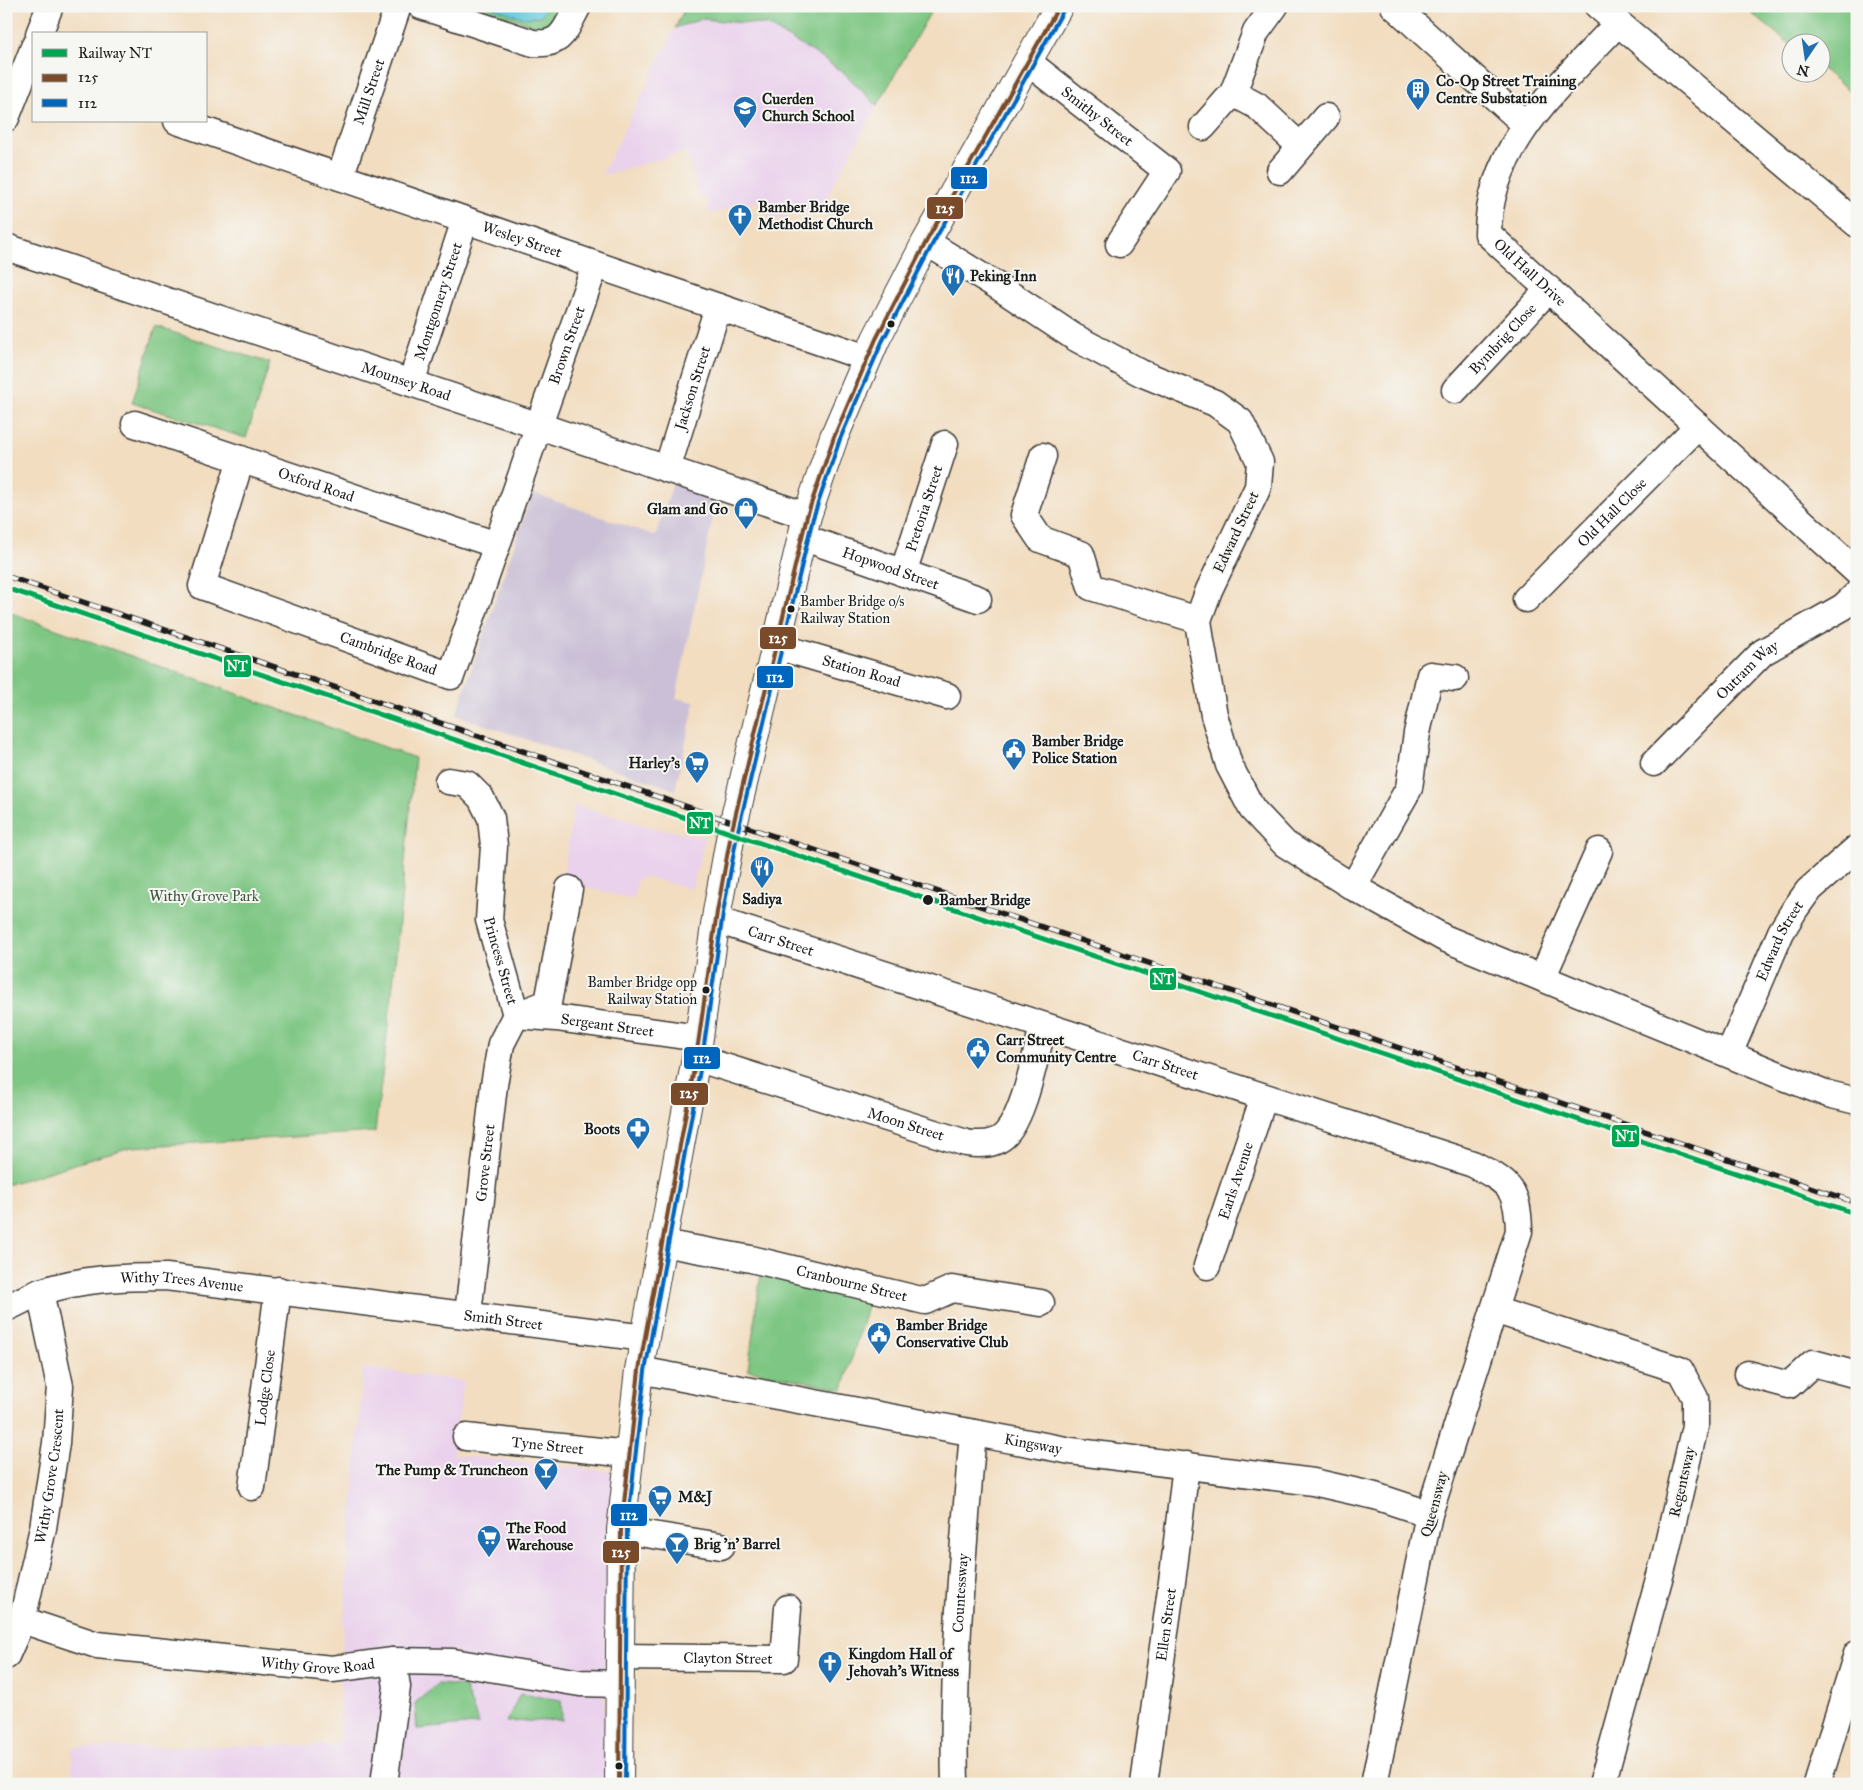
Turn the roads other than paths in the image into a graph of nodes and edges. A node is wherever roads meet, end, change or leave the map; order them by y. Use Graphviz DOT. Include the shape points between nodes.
graph roads {
  1 [pos="50,6"];
  2 [pos="398,6"];
  3 [pos="421,6"];
  4 [pos="578,6"];
  5 [pos="1059,6"];
  6 [pos="1274,6"];
  7 [pos="1394,6"];
  8 [pos="1598,6"];
  9 [pos="1617,24"];
  10 [pos="40,32"];
  11 [pos="1028,62"];
  12 [pos="31,63"];
  13 [pos="1233,93"];
  14 [pos="1326,117"];
  15 [pos="6,118"];
  16 [pos="180,122"];
  17 [pos="1525,124"];
  18 [pos="1203,127"];
  19 [pos="1300,146"];
  20 [pos="1280,171"];
  21 [pos="340,177"];
  22 [pos="465,220"];
  23 [pos="1857,224"];
  24 [pos="926,242"];
  25 [pos="1119,244"];
  26 [pos="6,247"];
  27 [pos="595,265"];
  28 [pos="1549,289"];
  29 [pos="718,307"];
  30 [pos="867,358"];
  31 [pos="411,383"];
  32 [pos="1455,390"];
  33 [pos="135,424"];
  34 [pos="540,426"];
  35 [pos="1698,426"];
  36 [pos="945,444"];
  37 [pos="1043,456"];
  38 [pos="241,459"];
  39 [pos="667,469"];
  40 [pos="804,526"];
  41 [pos="497,545"];
  42 [pos="1857,572"];
  43 [pos="903,573"];
  44 [pos="1857,594"];
  45 [pos="978,599"];
  46 [pos="1526,599"];
  47 [pos="1198,620"];
  48 [pos="776,646"];
  49 [pos="1455,678"];
  50 [pos="947,696"];
  51 [pos="1654,763"];
  52 [pos="448,781"];
  53 [pos="1857,848"];
  54 [pos="1599,851"];
  55 [pos="1353,887"];
  56 [pos="569,888"];
  57 [pos="716,920"];
  58 [pos="1542,978"];
  59 [pos="516,1016"];
  60 [pos="1044,1027"];
  61 [pos="697,1048"];
  62 [pos="1729,1054"];
  63 [pos="1264,1097"];
  64 [pos="1857,1101"];
  65 [pos="1519,1231"];
  66 [pos="662,1243"];
  67 [pos="1207,1266"];
  68 [pos="278,1290"];
  69 [pos="40,1292"];
  70 [pos="362,1300"];
  71 [pos="1041,1303"];
  72 [pos="6,1308"];
  73 [pos="1494,1310"];
  74 [pos="468,1314"];
  75 [pos="645,1338"];
  76 [pos="639,1370"];
  77 [pos="1748,1374"];
  78 [pos="1857,1376"];
  79 [pos="973,1433"];
  80 [pos="466,1438"];
  81 [pos="629,1454"];
  82 [pos="1186,1466"];
  83 [pos="252,1486"];
  84 [pos="1429,1514"];
  85 [pos="621,1530"];
  86 [pos="721,1546"];
  87 [pos="788,1608"];
  88 [pos="22,1620"];
  89 [pos="1857,1654"];
  90 [pos="6,1656"];
  91 [pos="620,1657"];
  92 [pos="393,1662"];
  93 [pos="618,1684"];
  94 [pos="384,1784"];
  95 [pos="619,1784"];
  96 [pos="955,1784"];
  97 [pos="1144,1784"];
  98 [pos="1374,1784"];
  99 [pos="1602,1784"];
  100 [pos="1817,1784"];
  1 -- 10 [label="street"];
  2 -- 21 [label="street, Mill Street"];
  3 -- 4 [label="street" via="533,43 546,44 559,39"];
  5 -- 11 [label="main road"];
  6 -- 13 [label="street" via="1256,32"];
  7 -- 17 [label="street"];
  8 -- 9 [label="street"];
  9 -- 17 [label="street, Old Hall Drive"];
  9 -- 23 [label="street"];
  11 -- 24 [label="main road"];
  11 -- 25 [label="street, Smithy Street" via="1167,171"];
  12 -- 15 [label="street"];
  13 -- 18 [label="street"];
  13 -- 19 [label="street" via="1257,106"];
  14 -- 19 [label="street"];
  16 -- 21 [label="street, Wesley Street"];
  17 -- 28 [label="street, Old Hall Drive" via="1496,180 1488,210 1488,234"];
  19 -- 20 [label="street"];
  21 -- 22 [label="street, Wesley Street"];
  22 -- 27 [label="street, Wesley Street"];
  22 -- 31 [label="street, Montgomery Street"];
  24 -- 30 [label="main road"];
  24 -- 47 [label="street, Edward Street" via="1074,336 1141,373 1215,402 1240,421 1260,462 1258,487"];
  26 -- 31 [label="street, Mounsey Road"];
  27 -- 29 [label="street, Wesley Street"];
  27 -- 34 [label="street, Brown Street"];
  28 -- 32 [label="street, Bymbrig Close"];
  28 -- 35 [label="street, Old Hall Drive"];
  29 -- 30 [label="street, Wesley Street"];
  29 -- 39 [label="street, Jackson Street"];
  30 -- 40 [label="main road" via="834,437"];
  31 -- 34 [label="street, Mounsey Road"];
  33 -- 38 [label="street, Oxford Road"];
  34 -- 39 [label="street, Mounsey Road"];
  34 -- 41 [label="street, Cambridge Road"];
  35 -- 42 [label="street, Old Hall Drive"];
  35 -- 46 [label="street, Old Hall Close"];
  36 -- 43 [label="street, Pretoria Street"];
  37 -- 47 [label="street" via="1024,515 1040,539 1081,554 1091,587"];
  38 -- 41 [label="street, Oxford Road"];
  38 -- 41 [label="street, Cambridge Road" via="202,586 451,676"];
  39 -- 40 [label="street, Mounsey Road"];
  40 -- 43 [label="street, Hopwood Street"];
  40 -- 48 [label="main road"];
  43 -- 45 [label="street, Hopwood Street"];
  44 -- 51 [label="street, Outram Way" via="1843,607 1763,652"];
  47 -- 55 [label="street, Edward Street" via="1214,716 1229,765 1252,809 1285,844"];
  48 -- 50 [label="street, Station Road"];
  48 -- 57 [label="main road" via="735,816"];
  49 -- 55 [label="street" via="1430,675 1417,733 1410,788"];
  52 -- 59 [label="street, Princess Street" via="467,784 481,798 491,818 494,846 489,920"];
  53 -- 62 [label="street, Edward Street" via="1808,891 1794,909"];
  54 -- 58 [label="street"];
  55 -- 58 [label="street, Edward Street" via="1444,938"];
  56 -- 59 [label="street, Princess Street" via="548,1004"];
  57 -- 60 [label="street, Carr Street"];
  57 -- 61 [label="main road"];
  58 -- 62 [label="street, Edward Street"];
  59 -- 61 [label="street, Sergeant Street" via="556,1018"];
  59 -- 74 [label="street, Grove Street" via="501,1044 494,1085"];
  60 -- 61 [label="street, Moon Street" via="1020,1108 1005,1135 983,1145 966,1143"];
  60 -- 63 [label="street, Carr Street"];
  61 -- 66 [label="main road"];
  62 -- 64 [label="street, Edward Street" via="1828,1094"];
  63 -- 65 [label="street, Carr Street" via="1473,1164 1498,1177 1514,1194"];
  63 -- 67 [label="street, Earls Avenue"];
  65 -- 73 [label="street, Queensway"];
  66 -- 71 [label="street, Cranbourne Street" via="751,1258 925,1301 952,1289"];
  66 -- 75 [label="main road"];
  68 -- 69 [label="street, Withy Trees Avenue" via="166,1277 126,1277 73,1283"];
  68 -- 70 [label="street, Withy Trees Avenue"];
  68 -- 83 [label="street, Lodge Close"];
  69 -- 72 [label="street, Withy Trees Avenue"];
  69 -- 88 [label="street, Withy Grove Crescent" via="60,1386 56,1443 43,1528"];
  70 -- 74 [label="street, Smith Street"];
  73 -- 84 [label="street, Queensway"];
  73 -- 99 [label="street, Regentsway" via="1680,1370 1695,1398 1695,1426 1664,1561"];
  74 -- 75 [label="street, Smith Street"];
  75 -- 76 [label="main road"];
  76 -- 79 [label="street, Kingsway"];
  76 -- 81 [label="main road"];
  77 -- 78 [label="street" via="1789,1385 1813,1363"];
  79 -- 82 [label="street, Kingsway" via="1071,1452"];
  79 -- 96 [label="street, Countessway" via="958,1647"];
  80 -- 81 [label="street, Tyne Street"];
  81 -- 85 [label="main road"];
  82 -- 84 [label="street, Kingsway" via="1313,1482 1375,1496"];
  82 -- 97 [label="street, Ellen Street"];
  84 -- 98 [label="street, Queensway"];
  85 -- 86 [label="street"];
  85 -- 91 [label="main road"];
  87 -- 91 [label="street, Clayton Street" via="784,1659"];
  88 -- 90 [label="street, Withy Grove Crescent"];
  88 -- 92 [label="street, Withy Grove Road" via="97,1645 332,1669"];
  89 -- 100 [label="street"];
  91 -- 93 [label="main road"];
  92 -- 93 [label="street, Withy Grove Road" via="453,1662 580,1683"];
  92 -- 94 [label="street" via="397,1687"];
  93 -- 95 [label="main road"];
}
